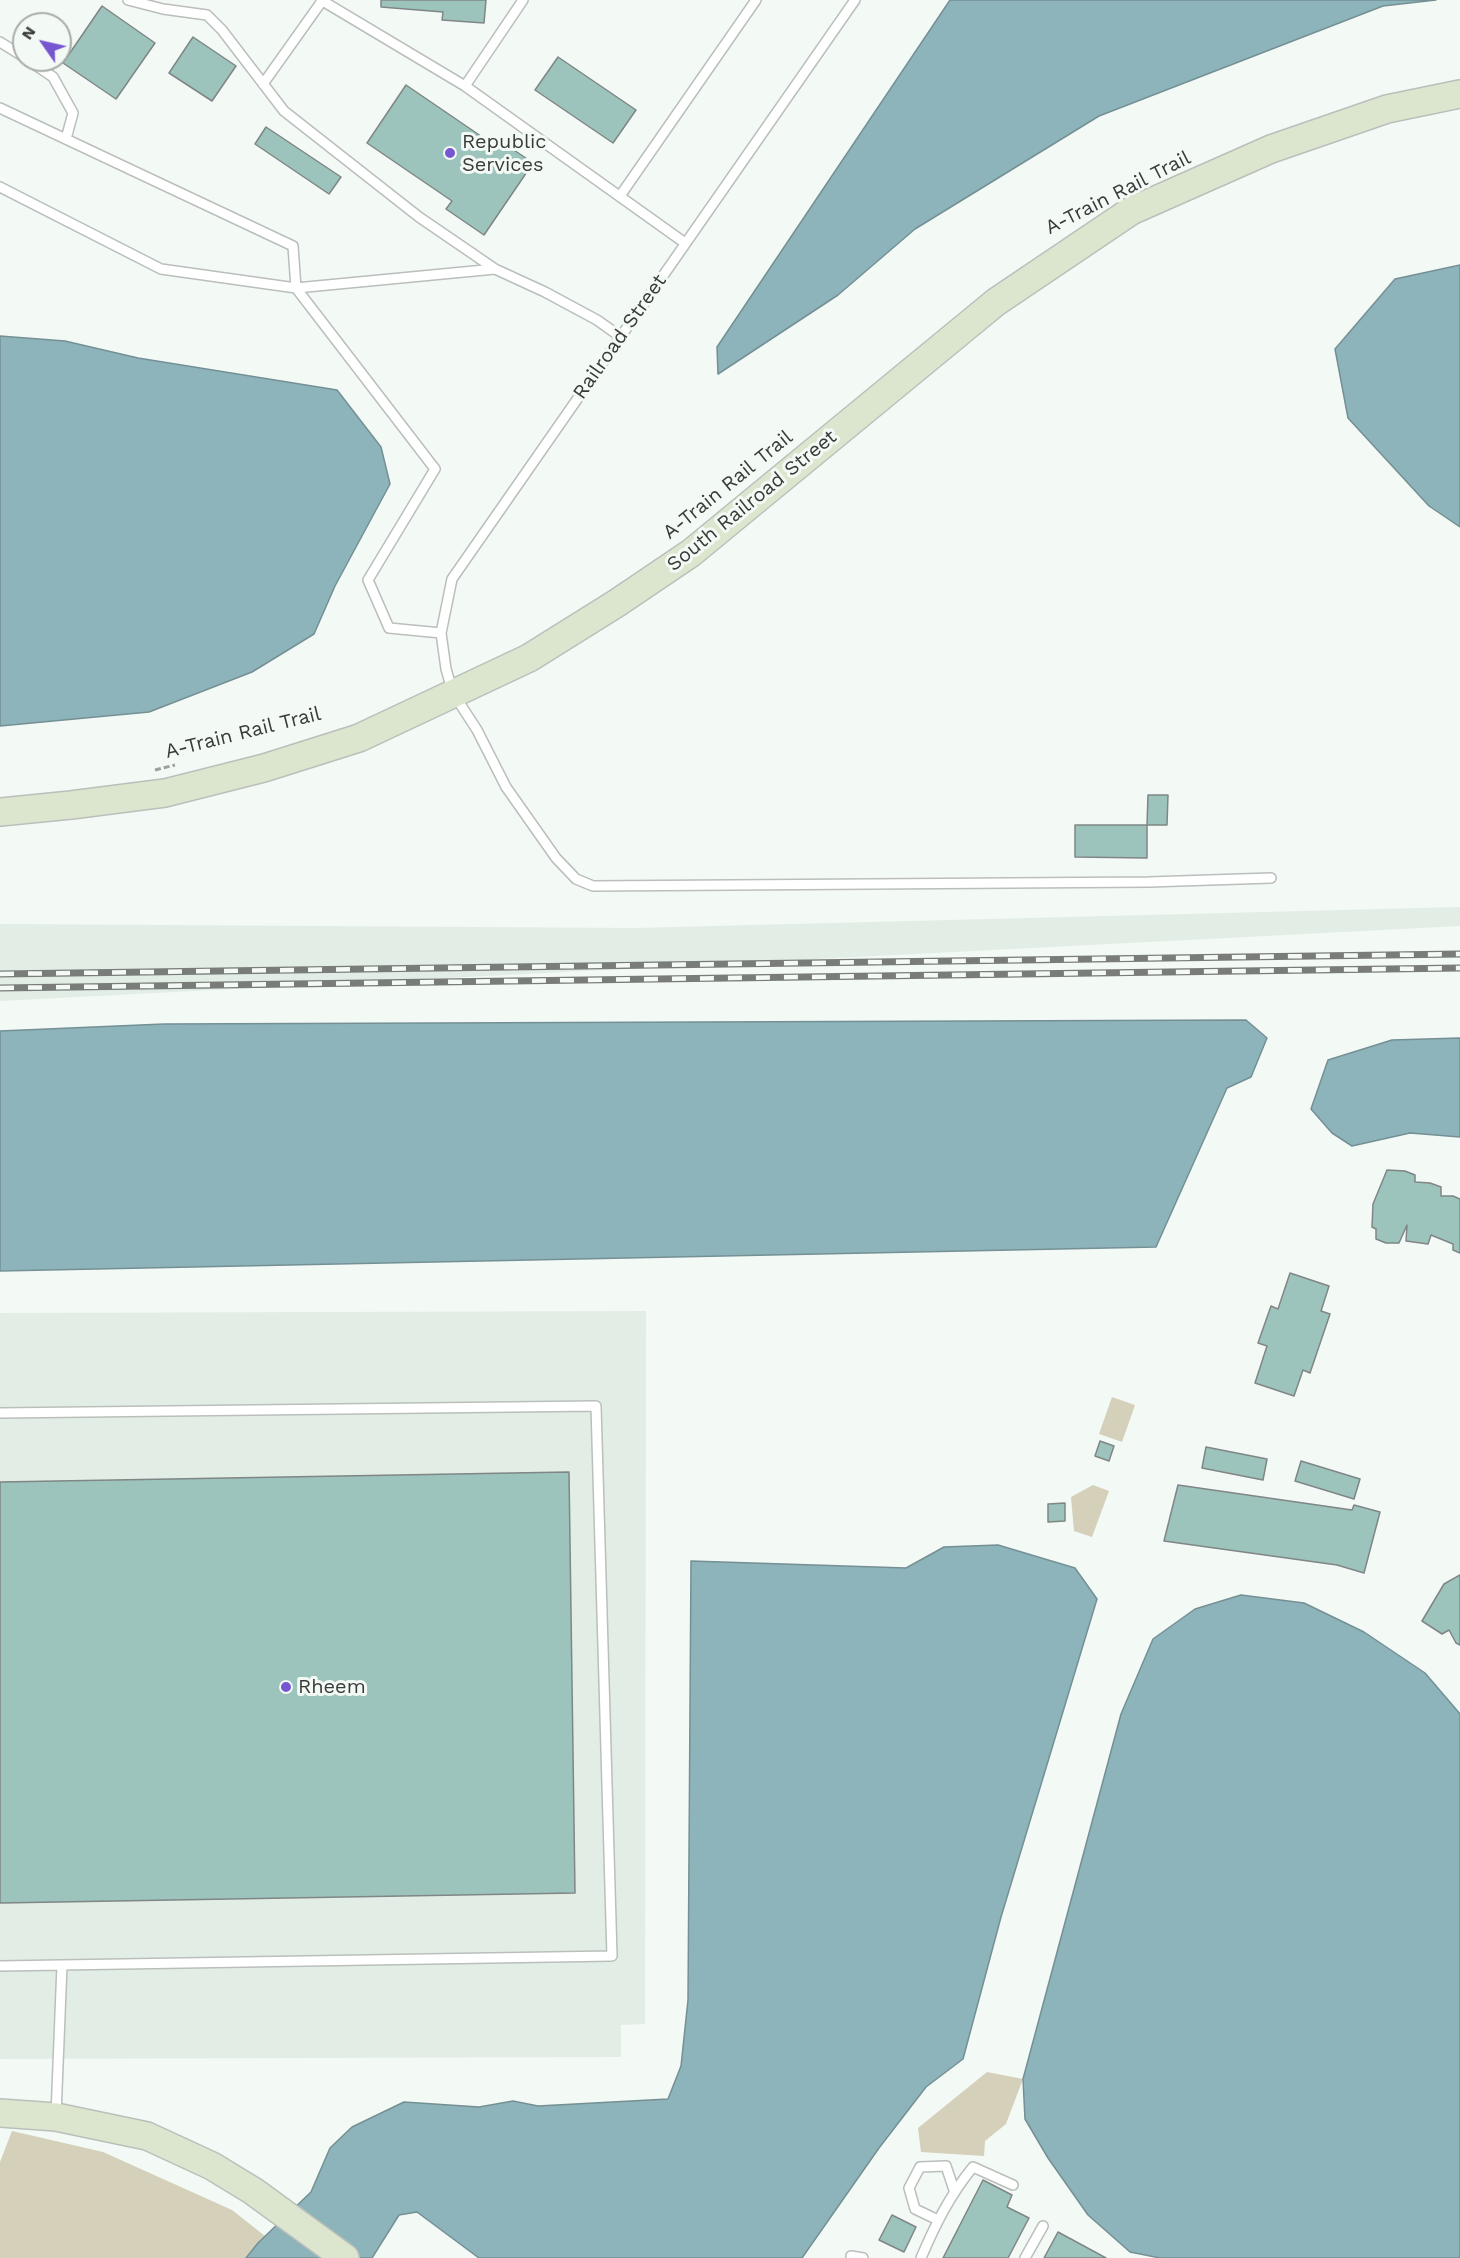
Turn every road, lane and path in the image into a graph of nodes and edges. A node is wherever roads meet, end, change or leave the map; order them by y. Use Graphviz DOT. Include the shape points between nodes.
graph roads {
  1 [pos="128,0"];
  2 [pos="322,0"];
  3 [pos="523,0"];
  4 [pos="756,0"];
  5 [pos="855,0"];
  6 [pos="46,72"];
  7 [pos="263,84"];
  8 [pos="465,86"];
  9 [pos="1460,94"];
  10 [pos="0,108"];
  11 [pos="66,139"];
  12 [pos="0,187"];
  13 [pos="620,196"];
  14 [pos="685,243"];
  15 [pos="495,269"];
  16 [pos="296,288"];
  17 [pos="621,337"];
  18 [pos="441,633"];
  19 [pos="453,693"];
  20 [pos="175,765"];
  21 [pos="152,770"];
  22 [pos="0,812"];
  23 [pos="1271,878"];
  24 [pos="0,1413"];
  25 [pos="62,1965"];
  26 [pos="0,1966"];
  27 [pos="0,2113"];
  28 [pos="56,2117"];
  29 [pos="1013,2185"];
  30 [pos="954,2190"];
  31 [pos="938,2220"];
  32 [pos="1043,2226"];
  33 [pos="851,2256"];
  34 [pos="345,2258"];
  35 [pos="863,2258"];
  36 [pos="921,2258"];
  37 [pos="1025,2258"];
  1 -- 7 [label="lane" via="207,15"];
  2 -- 7 [label="lane"];
  2 -- 8 [label="lane"];
  3 -- 8 [label="lane"];
  4 -- 13 [label="lane"];
  5 -- 14 [label="lane, Railroad Street"];
  6 -- 11 [label="lane" via="53,77 73,113"];
  7 -- 15 [label="lane" via="284,111 419,217"];
  8 -- 13 [label="lane"];
  9 -- 19 [label="street, South Railroad Street" via="1388,109 1271,149 1131,211 996,302 691,554 529,657"];
  10 -- 11 [label="lane"];
  11 -- 16 [label="lane" via="293,246"];
  12 -- 16 [label="lane" via="161,269"];
  13 -- 14 [label="lane"];
  14 -- 17 [label="lane, Railroad Street"];
  15 -- 16 [label="lane"];
  15 -- 17 [label="lane" via="586,314"];
  16 -- 18 [label="lane" via="435,469 368,580 389,628"];
  17 -- 18 [label="lane, Railroad Street" via="452,579"];
  18 -- 19 [label="lane, Railroad Street"];
  19 -- 22 [label="street, South Railroad Street" via="359,738 264,768 165,793"];
  19 -- 23 [label="lane, Railroad Street" via="506,787 545,842 576,879 593,886"];
  20 -- 21 [label="path, A-Train Rail Trail"];
  24 -- 25 [label="lane" via="596,1406 612,1956"];
  25 -- 26 [label="lane"];
  25 -- 28 [label="lane"];
  27 -- 28 [label="street"];
  28 -- 34 [label="street" via="147,2136 212,2166"];
  29 -- 30 [label="lane" via="973,2167"];
  30 -- 31 [label="lane"];
  30 -- 31 [label="lane" via="946,2166 920,2167 909,2188 915,2209"];
  31 -- 36 [label="lane"];
  32 -- 37 [label="lane"];
  33 -- 35 [label="lane"];
}
